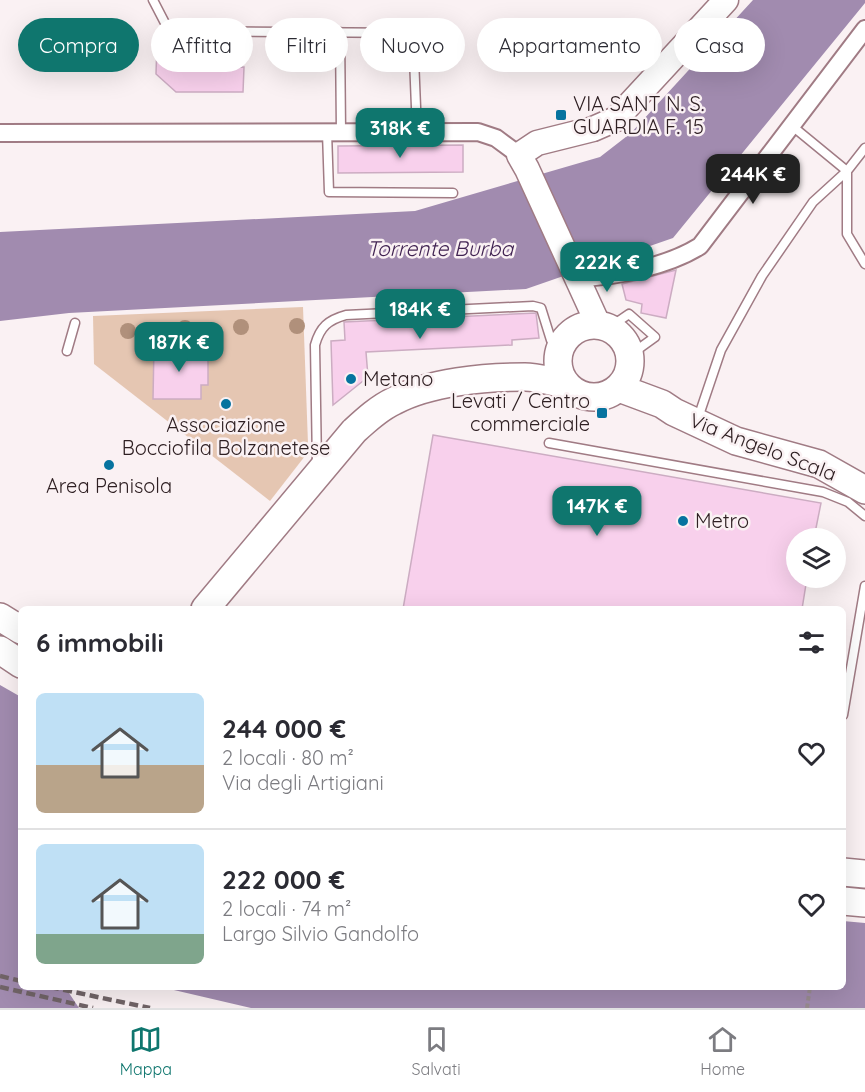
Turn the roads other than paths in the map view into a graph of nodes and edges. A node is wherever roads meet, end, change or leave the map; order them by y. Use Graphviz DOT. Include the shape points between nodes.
graph roads {
  1 [pos="153,0"];
  2 [pos="726,0"];
  3 [pos="865,29"];
  4 [pos="265,32"];
  5 [pos="348,32"];
  6 [pos="338,72"];
  7 [pos="791,125"];
  8 [pos="334,132"];
  9 [pos="417,132"];
  10 [pos="0,133"];
  11 [pos="865,148"];
  12 [pos="523,162"];
  13 [pos="847,171"];
  14 [pos="453,193"];
  15 [pos="865,264"];
  16 [pos="578,278"];
  17 [pos="75,323"];
  18 [pos="604,326"];
  19 [pos="560,346"];
  20 [pos="67,351"];
  21 [pos="627,370"];
  22 [pos="526,377"];
  23 [pos="566,384"];
  24 [pos="696,423"];
  25 [pos="549,443"];
  26 [pos="317,475"];
  27 [pos="865,490"];
  28 [pos="865,516"];
  29 [pos="865,586"];
  30 [pos="208,606"];
  31 [pos="0,617"];
  32 [pos="18,628"];
  33 [pos="0,650"];
  34 [pos="18,662"];
  35 [pos="846,697"];
  36 [pos="846,872"];
  37 [pos="865,874"];
  38 [pos="846,901"];
  39 [pos="865,903"];
  1 -- 4 [label="lane" via="166,26 179,31"];
  2 -- 12 [label="main road" via="616,119 537,143"];
  3 -- 7 [label="street"];
  5 -- 9 [label="lane" via="412,33"];
  6 -- 8 [label="lane"];
  7 -- 13 [label="lane"];
  7 -- 16 [label="street" via="700,246 668,261 600,277"];
  8 -- 9 [label="street"];
  8 -- 10 [label="street"];
  8 -- 14 [label="lane" via="328,192"];
  9 -- 12 [label="street" via="478,132 496,138"];
  11 -- 13 [label="lane"];
  12 -- 16 [label="main road"];
  13 -- 15 [label="lane" via="847,234"];
  13 -- 24 [label="lane" via="813,202 762,276 721,350"];
  16 -- 18 [label="main road"];
  17 -- 20 [label="lane"];
  18 -- 19 [label="main road" via="585,325 576,329"];
  18 -- 21 [label="main road" via="627,344"];
  19 -- 22 [label="main road"];
  19 -- 23 [label="main road" via="557,364"];
  19 -- 26 [label="lane" via="551,340 541,308 533,306 346,315 332,319 318,333 315,345"];
  21 -- 23 [label="main road" via="609,394 597,398 586,397"];
  21 -- 24 [label="main road, Via Angelo Scala" via="662,404"];
  22 -- 23 [label="main road"];
  22 -- 26 [label="main road" via="439,385 394,401 354,431"];
  24 -- 27 [label="main road, Via Angelo Scala" via="736,441 819,464"];
  25 -- 28 [label="lane" via="823,492 848,502"];
  26 -- 30 [label="main road"];
  29 -- 35 [label="lane"];
  31 -- 32 [label="main road"];
  33 -- 34 [label="main road"];
  36 -- 37 [label="main road"];
  38 -- 39 [label="main road"];
}
